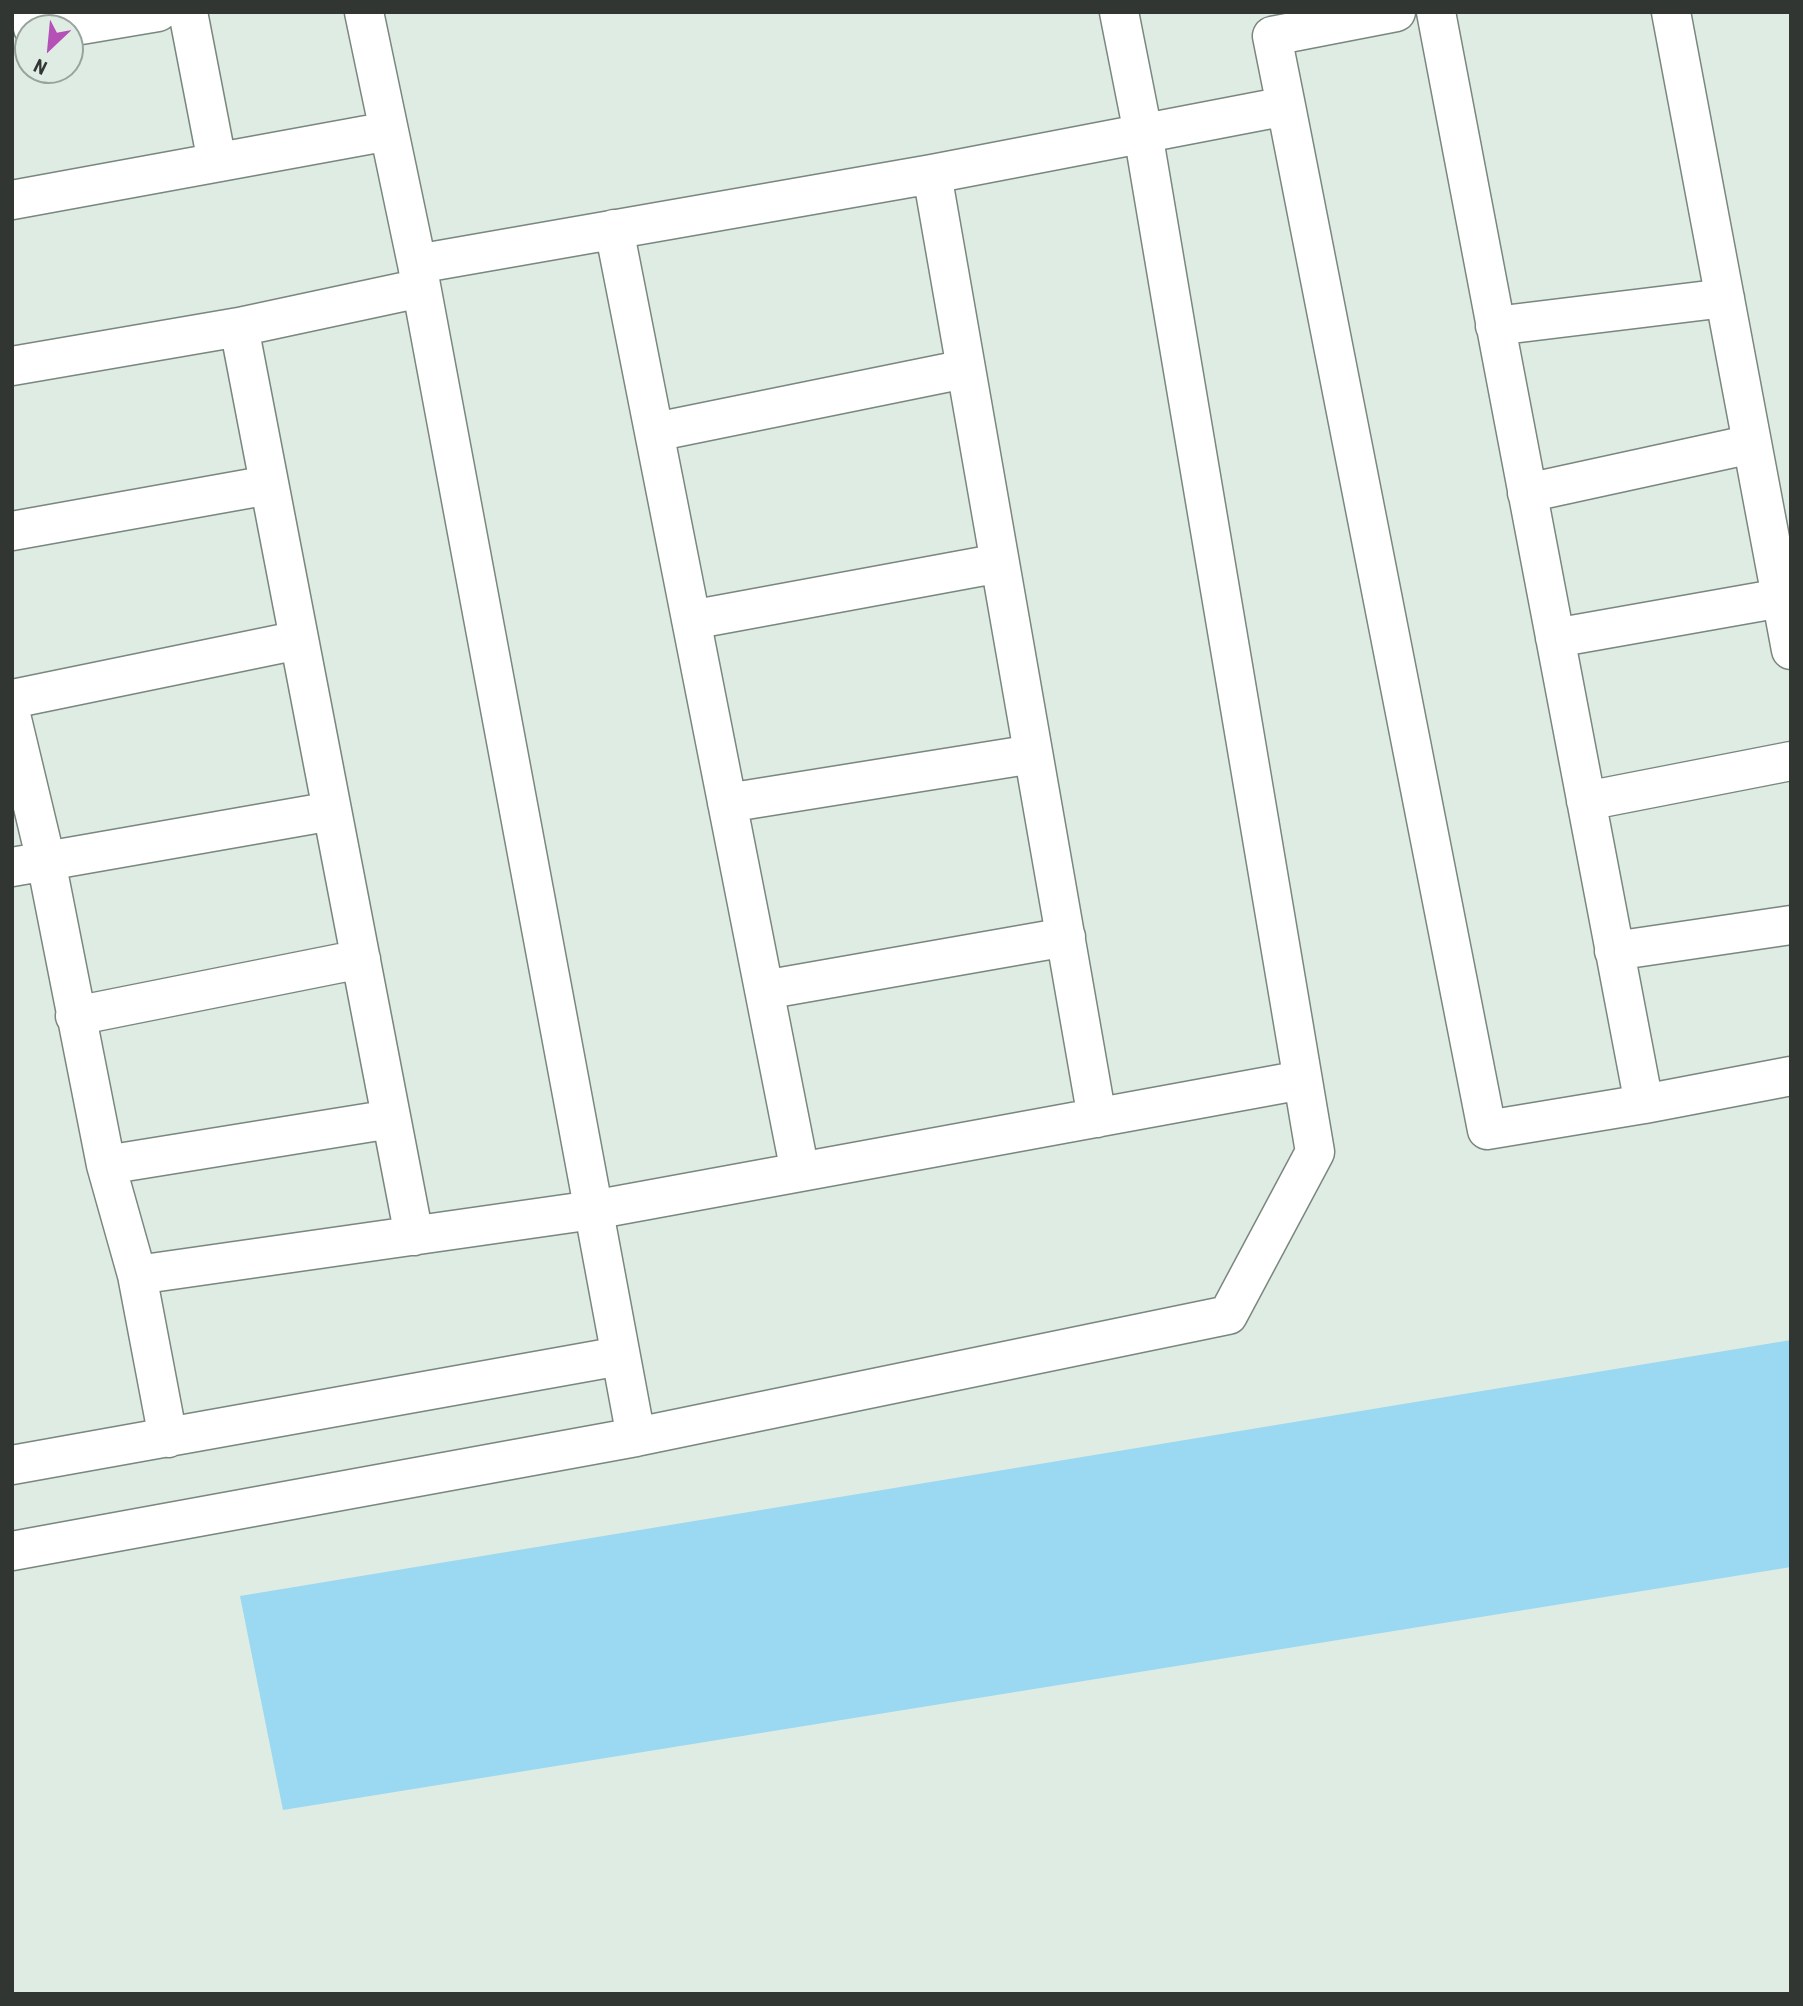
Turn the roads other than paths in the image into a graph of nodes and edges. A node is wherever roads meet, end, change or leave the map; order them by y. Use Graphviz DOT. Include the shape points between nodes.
graph roads {
  1 [pos="158,12"];
  2 [pos="188,12"];
  3 [pos="364,12"];
  4 [pos="1119,12"];
  5 [pos="1396,12"];
  6 [pos="1436,12"];
  7 [pos="1671,12"];
  8 [pos="1270,24"];
  9 [pos="84,25"];
  10 [pos="1286,106"];
  11 [pos="389,131"];
  12 [pos="1143,133"];
  13 [pos="217,162"];
  14 [pos="932,174"];
  15 [pos="12,200"];
  16 [pos="614,229"];
  17 [pos="419,276"];
  18 [pos="1725,298"];
  19 [pos="1495,326"];
  20 [pos="239,327"];
  21 [pos="12,366"];
  22 [pos="965,369"];
  23 [pos="655,432"];
  24 [pos="1752,444"];
  25 [pos="269,485"];
  26 [pos="1527,493"];
  27 [pos="12,531"];
  28 [pos="1000,563"];
  29 [pos="1781,598"];
  30 [pos="691,620"];
  31 [pos="1555,638"];
  32 [pos="299,640"];
  33 [pos="1791,650"];
  34 [pos="12,699"];
  35 [pos="12,719"];
  36 [pos="1033,754"];
  37 [pos="1791,761"];
  38 [pos="1586,801"];
  39 [pos="727,803"];
  40 [pos="332,811"];
  41 [pos="29,864"];
  42 [pos="1791,925"];
  43 [pos="1066,937"];
  44 [pos="1614,951"];
  45 [pos="361,959"];
  46 [pos="764,990"];
  47 [pos="75,1016"];
  48 [pos="1791,1076"];
  49 [pos="1302,1080"];
  50 [pos="1644,1104"];
  51 [pos="1097,1118"];
  52 [pos="391,1119"];
  53 [pos="106,1165"];
  54 [pos="800,1172"];
  55 [pos="593,1210"];
  56 [pos="414,1236"];
  57 [pos="137,1275"];
  58 [pos="620,1356"];
  59 [pos="635,1437"];
  60 [pos="168,1438"];
  61 [pos="12,1465"];
  62 [pos="12,1551"];
  1 -- 9 [label="street"];
  2 -- 13 [label="street"];
  3 -- 11 [label="street"];
  4 -- 12 [label="street"];
  5 -- 8 [label="street"];
  6 -- 19 [label="street"];
  7 -- 18 [label="street"];
  8 -- 10 [label="street"];
  10 -- 12 [label="street"];
  10 -- 50 [label="street" via="1488,1130"];
  11 -- 13 [label="street"];
  11 -- 17 [label="street"];
  12 -- 14 [label="street"];
  12 -- 49 [label="street"];
  13 -- 15 [label="street"];
  14 -- 16 [label="street"];
  14 -- 22 [label="street"];
  16 -- 17 [label="street"];
  16 -- 23 [label="street"];
  17 -- 20 [label="street"];
  17 -- 55 [label="street"];
  18 -- 19 [label="street"];
  18 -- 24 [label="street"];
  19 -- 26 [label="street"];
  20 -- 21 [label="street"];
  20 -- 25 [label="street"];
  22 -- 23 [label="street"];
  22 -- 28 [label="street"];
  23 -- 30 [label="street"];
  24 -- 26 [label="street"];
  24 -- 29 [label="street"];
  25 -- 27 [label="street"];
  25 -- 32 [label="street"];
  26 -- 31 [label="street"];
  28 -- 30 [label="street"];
  28 -- 36 [label="street"];
  29 -- 31 [label="street"];
  29 -- 33 [label="street"];
  30 -- 39 [label="street"];
  31 -- 38 [label="street"];
  32 -- 34 [label="street"];
  32 -- 40 [label="street"];
  35 -- 41 [label="street"];
  36 -- 39 [label="street"];
  36 -- 43 [label="street"];
  37 -- 38 [label="street"];
  38 -- 44 [label="street"];
  39 -- 46 [label="street"];
  40 -- 41 [label="street"];
  40 -- 45 [label="street"];
  41 -- 47 [label="street"];
  42 -- 44 [label="street"];
  43 -- 46 [label="street"];
  43 -- 51 [label="street"];
  44 -- 50 [label="street"];
  45 -- 47 [label="street"];
  45 -- 52 [label="street"];
  46 -- 54 [label="street"];
  47 -- 53 [label="street"];
  48 -- 50 [label="street"];
  49 -- 51 [label="street"];
  49 -- 59 [label="street" via="1315,1152 1228,1315"];
  51 -- 54 [label="street"];
  52 -- 53 [label="street"];
  52 -- 56 [label="street"];
  53 -- 57 [label="street"];
  54 -- 55 [label="street"];
  55 -- 56 [label="street"];
  55 -- 58 [label="street"];
  56 -- 57 [label="street"];
  57 -- 60 [label="street"];
  58 -- 59 [label="street"];
  58 -- 60 [label="street"];
  59 -- 62 [label="street"];
  60 -- 61 [label="street"];
}
